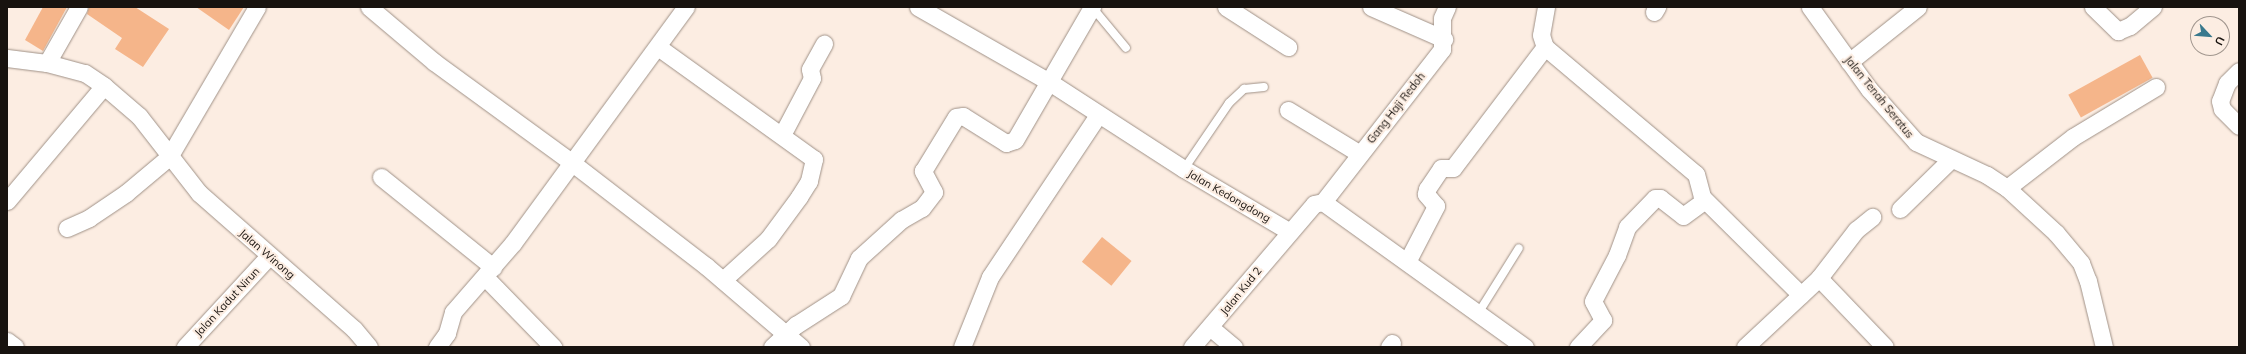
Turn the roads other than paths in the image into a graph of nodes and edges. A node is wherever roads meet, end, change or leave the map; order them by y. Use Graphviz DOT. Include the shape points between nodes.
graph roads {
  1 [pos="79,7"];
  2 [pos="257,7"];
  3 [pos="369,7"];
  4 [pos="686,7"];
  5 [pos="918,7"];
  6 [pos="1092,7"];
  7 [pos="1226,7"];
  8 [pos="1371,7"];
  9 [pos="1446,7"];
  10 [pos="1546,7"];
  11 [pos="1810,7"];
  12 [pos="1918,7"];
  13 [pos="2093,7"];
  14 [pos="2154,7"];
  15 [pos="1444,39"];
  16 [pos="824,44"];
  17 [pos="1288,46"];
  18 [pos="658,47"];
  19 [pos="1545,47"];
  20 [pos="1126,48"];
  21 [pos="7,58"];
  22 [pos="1849,62"];
  23 [pos="47,63"];
  24 [pos="2239,72"];
  25 [pos="1051,83"];
  26 [pos="104,86"];
  27 [pos="1264,87"];
  28 [pos="2156,87"];
  29 [pos="1288,110"];
  30 [pos="1098,115"];
  31 [pos="2239,126"];
  32 [pos="782,135"];
  33 [pos="1360,154"];
  34 [pos="169,157"];
  35 [pos="1951,159"];
  36 [pos="571,162"];
  37 [pos="1184,169"];
  38 [pos="381,177"];
  39 [pos="2007,188"];
  40 [pos="7,200"];
  41 [pos="1705,200"];
  42 [pos="1323,202"];
  43 [pos="1900,209"];
  44 [pos="1872,218"];
  45 [pos="67,228"];
  46 [pos="1290,232"];
  47 [pos="1519,248"];
  48 [pos="269,256"];
  49 [pos="1408,260"];
  50 [pos="489,272"];
  51 [pos="1819,278"];
  52 [pos="723,280"];
  53 [pos="1801,295"];
  54 [pos="1479,312"];
  55 [pos="1211,328"];
  56 [pos="785,333"];
  57 [pos="7,341"];
  58 [pos="15,347"];
  59 [pos="185,347"];
  60 [pos="369,347"];
  61 [pos="437,347"];
  62 [pos="553,347"];
  63 [pos="772,347"];
  64 [pos="801,347"];
  65 [pos="962,347"];
  66 [pos="1192,347"];
  67 [pos="1234,347"];
  68 [pos="1525,347"];
  69 [pos="1578,347"];
  70 [pos="1745,347"];
  71 [pos="1885,347"];
  72 [pos="2104,347"];
  1 -- 23 [label="street"];
  2 -- 34 [label="street"];
  3 -- 36 [label="street" via="434,62"];
  4 -- 18 [label="street"];
  5 -- 25 [label="street, Jalan Kedongdong"];
  6 -- 20 [label="lane"];
  6 -- 25 [label="street"];
  7 -- 17 [label="street"];
  8 -- 15 [label="street"];
  9 -- 15 [label="street, Gang Haji Redoh" via="1442,21"];
  10 -- 19 [label="street" via="1541,35"];
  11 -- 22 [label="street, Jalan Tenah Seratus"];
  12 -- 22 [label="street"];
  13 -- 14 [label="street" via="2113,29 2122,31"];
  15 -- 33 [label="street, Gang Haji Redoh" via="1442,49"];
  16 -- 32 [label="street" via="810,69 812,78"];
  18 -- 32 [label="street"];
  18 -- 36 [label="street"];
  19 -- 41 [label="street" via="1696,174 1698,190"];
  19 -- 49 [label="street" via="1453,168 1441,168 1427,189 1426,194 1436,202 1436,208"];
  21 -- 23 [label="street, Jalan Winong"];
  22 -- 35 [label="street, Jalan Tenah Seratus" via="1906,133 1916,142"];
  23 -- 26 [label="street, Jalan Winong" via="85,73"];
  24 -- 31 [label="street" via="2227,83 2220,101 2222,108"];
  25 -- 30 [label="street, Jalan Kedongdong"];
  25 -- 56 [label="street" via="1021,132 1010,143 963,116 956,117 923,171 934,192 922,208 901,220 859,258 841,296"];
  26 -- 34 [label="street, Jalan Winong" via="139,116"];
  26 -- 40 [label="street"];
  27 -- 37 [label="lane" via="1244,89 1230,103"];
  28 -- 39 [label="street" via="2072,137"];
  29 -- 33 [label="street"];
  30 -- 37 [label="street, Jalan Kedongdong"];
  30 -- 65 [label="street" via="990,276"];
  32 -- 52 [label="street" via="814,159 809,181 768,239"];
  33 -- 42 [label="street, Gang Haji Redoh"];
  34 -- 45 [label="street" via="126,193 89,218"];
  34 -- 48 [label="street, Jalan Winong" via="199,193"];
  35 -- 39 [label="street, Jalan Tenah Seratus"];
  35 -- 43 [label="street"];
  36 -- 50 [label="street"];
  36 -- 52 [label="street"];
  37 -- 46 [label="street, Jalan Kedongdong"];
  38 -- 50 [label="street"];
  39 -- 72 [label="street, Jalan Tenah Seratus" via="2056,233 2080,263 2094,302"];
  41 -- 53 [label="street"];
  41 -- 69 [label="street" via="1683,216 1660,198 1655,198 1627,227 1618,255 1593,301 1602,320"];
  42 -- 46 [label="street" via="1314,204"];
  42 -- 49 [label="street"];
  44 -- 51 [label="street" via="1856,230"];
  46 -- 55 [label="street, Jalan Kud 2"];
  47 -- 54 [label="lane"];
  48 -- 59 [label="street, Jalan Kadut Nirun"];
  48 -- 60 [label="street, Jalan Winong" via="354,329"];
  49 -- 54 [label="street"];
  50 -- 61 [label="street" via="453,312 447,333"];
  50 -- 62 [label="street"];
  51 -- 53 [label="street"];
  51 -- 71 [label="street"];
  52 -- 56 [label="street"];
  53 -- 70 [label="street"];
  54 -- 68 [label="street"];
  55 -- 66 [label="street, Jalan Kud 2"];
  55 -- 67 [label="street"];
  56 -- 63 [label="street"];
  56 -- 64 [label="street"];
  57 -- 58 [label="street"];
}
